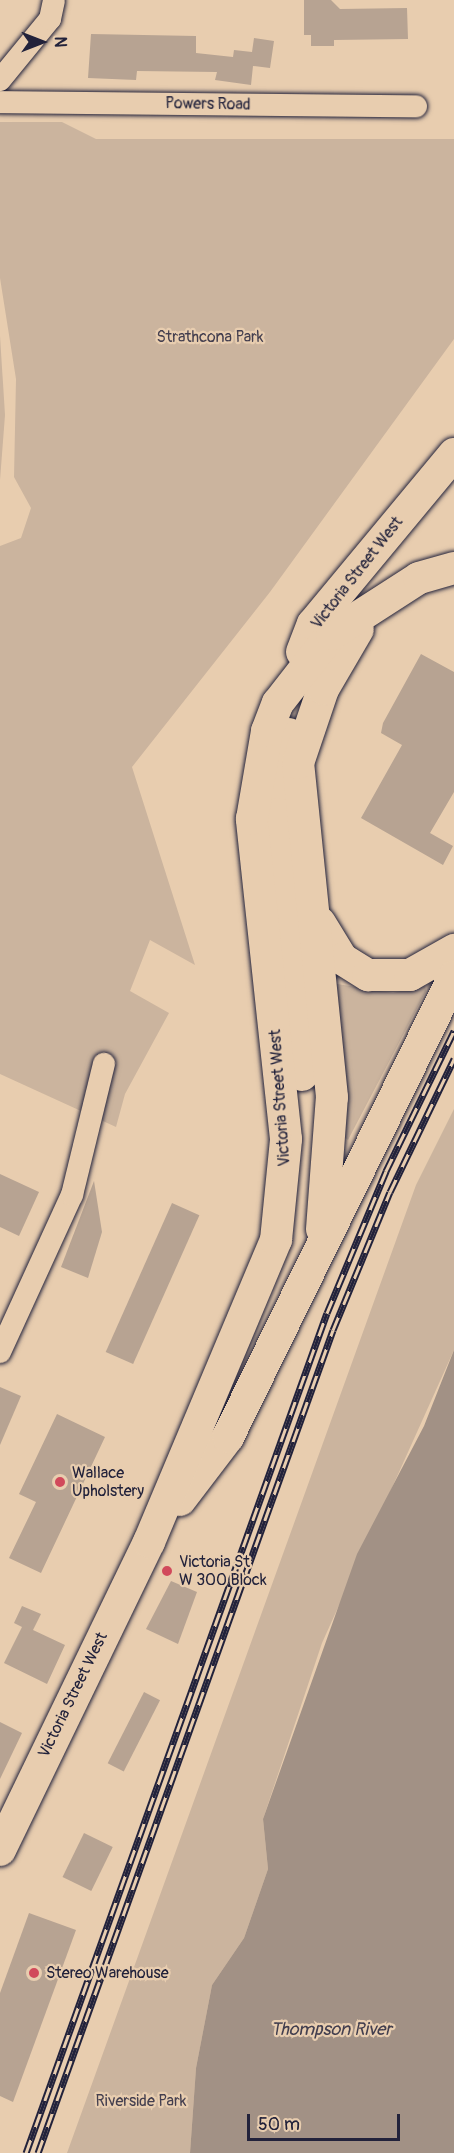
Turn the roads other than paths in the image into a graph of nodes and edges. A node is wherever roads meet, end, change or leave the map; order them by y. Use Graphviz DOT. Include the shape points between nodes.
graph roads {
  1 [pos="54,0"];
  2 [pos="0,80"];
  3 [pos="0,102"];
  4 [pos="416,106"];
  5 [pos="454,454"];
  6 [pos="454,568"];
  7 [pos="379,602"];
  8 [pos="358,629"];
  9 [pos="278,704"];
  10 [pos="315,914"];
  11 [pos="454,950"];
  12 [pos="454,976"];
  13 [pos="104,1064"];
  14 [pos="320,1248"];
  15 [pos="0,1352"];
  16 [pos="170,1512"];
  17 [pos="149,1542"];
  18 [pos="0,1850"];
  1 -- 2 [label="street" via="50,19"];
  3 -- 4 [label="street, Powers Road"];
  5 -- 9 [label="main road, Victoria Street West" via="313,624"];
  6 -- 7 [label="main road, Victoria Street West" via="419,578"];
  7 -- 8 [label="main road"];
  7 -- 9 [label="main road, Victoria Street West" via="332,634"];
  8 -- 10 [label="main road" via="322,689 298,763 299,808"];
  8 -- 16 [label="main road" via="312,683 292,722 281,763 278,814 306,1126 293,1236 280,1289"];
  9 -- 17 [label="main road, Victoria Street West" via="259,766 252,819 279,1063 285,1185 261,1283"];
  10 -- 11 [label="main road" via="342,958 368,975 410,975"];
  10 -- 14 [label="main road" via="332,1097"];
  12 -- 14 [label="main road, Victoria Street West"];
  13 -- 15 [label="street" via="72,1195"];
  14 -- 16 [label="main road, Victoria Street West" via="228,1437"];
  16 -- 17 [label="main road, Victoria Street West"];
  17 -- 18 [label="main road, Victoria Street West"];
}
